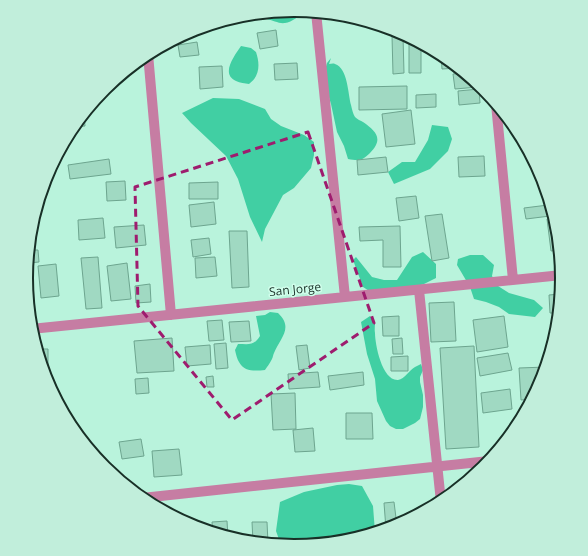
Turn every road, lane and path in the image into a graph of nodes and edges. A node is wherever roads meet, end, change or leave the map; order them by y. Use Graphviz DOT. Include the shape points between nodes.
graph roads {
  1 [pos="317,18"];
  2 [pos="149,61"];
  3 [pos="497,114"];
  4 [pos="555,276"];
  5 [pos="513,280"];
  6 [pos="419,290"];
  7 [pos="345,297"];
  8 [pos="171,315"];
  9 [pos="38,328"];
  10 [pos="480,462"];
  11 [pos="437,467"];
  12 [pos="439,495"];
  13 [pos="152,497"];
  1 -- 7 [label="street"];
  2 -- 8 [label="street"];
  3 -- 5 [label="street"];
  4 -- 5 [label="street, San Jorge"];
  5 -- 6 [label="street, San Jorge"];
  6 -- 7 [label="street, San Jorge"];
  6 -- 11 [label="street"];
  7 -- 8 [label="street, San Jorge"];
  8 -- 9 [label="street, San Jorge"];
  10 -- 11 [label="street"];
  11 -- 12 [label="street"];
  11 -- 13 [label="street"];
}
